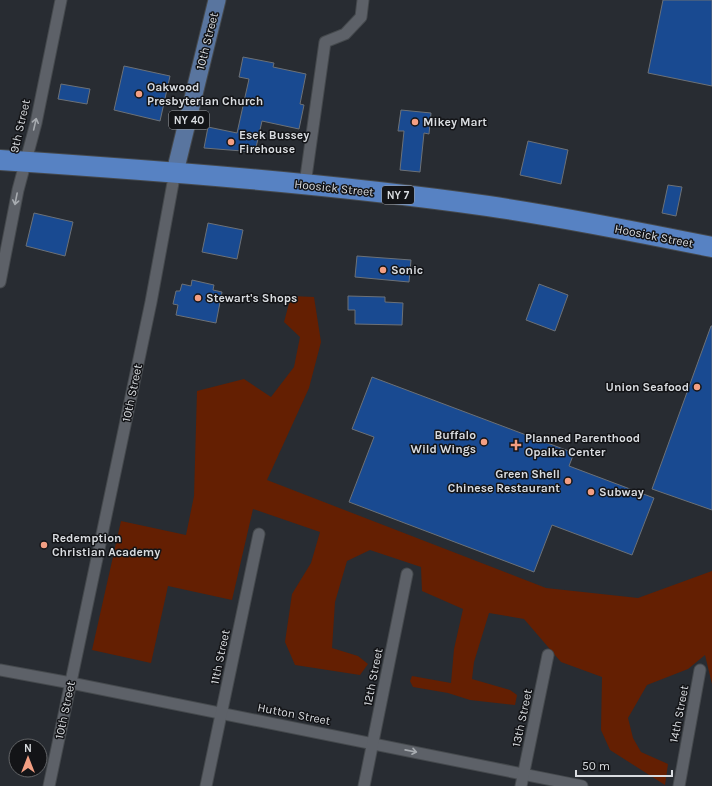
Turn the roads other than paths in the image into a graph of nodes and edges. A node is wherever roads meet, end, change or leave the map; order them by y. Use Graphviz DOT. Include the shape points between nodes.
graph roads {
  1 [pos="61,0"];
  2 [pos="217,0"];
  3 [pos="363,0"];
  4 [pos="0,160"];
  5 [pos="25,161"];
  6 [pos="175,172"];
  7 [pos="305,184"];
  8 [pos="712,247"];
  9 [pos="0,282"];
  10 [pos="259,534"];
  11 [pos="408,574"];
  12 [pos="548,655"];
  13 [pos="0,670"];
  14 [pos="700,670"];
  15 [pos="71,683"];
  16 [pos="221,714"];
  17 [pos="373,743"];
  18 [pos="524,774"];
  19 [pos="49,786"];
  20 [pos="206,786"];
  21 [pos="364,786"];
  22 [pos="521,786"];
  23 [pos="582,786"];
  24 [pos="678,786"];
  5 -- 1 [label="street, 9th Street, one-way" via="36,123"];
  2 -- 6 [label="main road, 10th Street / NY 40"];
  3 -- 7 [label="street" via="361,17 345,34 325,42"];
  4 -- 5 [label="highway, Hoosick Street / NY 7"];
  5 -- 6 [label="highway, Hoosick Street / NY 7"];
  5 -- 9 [label="street, 9th Street, one-way"];
  6 -- 7 [label="highway, Hoosick Street / NY 7"];
  6 -- 15 [label="street, 10th Street" via="151,302"];
  7 -- 8 [label="highway, Hoosick Street / NY 7" via="491,207"];
  10 -- 16 [label="street, 11th Street"];
  11 -- 17 [label="street, 12th Street"];
  12 -- 18 [label="street, 13th Street"];
  13 -- 15 [label="street, Hutton Street"];
  14 -- 24 [label="street, 14th Street"];
  15 -- 16 [label="street, Hutton Street"];
  15 -- 19 [label="street, 10th Street"];
  16 -- 17 [label="street, Hutton Street"];
  16 -- 20 [label="street, 11th Street"];
  17 -- 18 [label="street, Hutton Street, one-way"];
  17 -- 21 [label="street, 12th Street"];
  18 -- 22 [label="street, 13th Street"];
  18 -- 23 [label="street, Hutton Street"];
}
